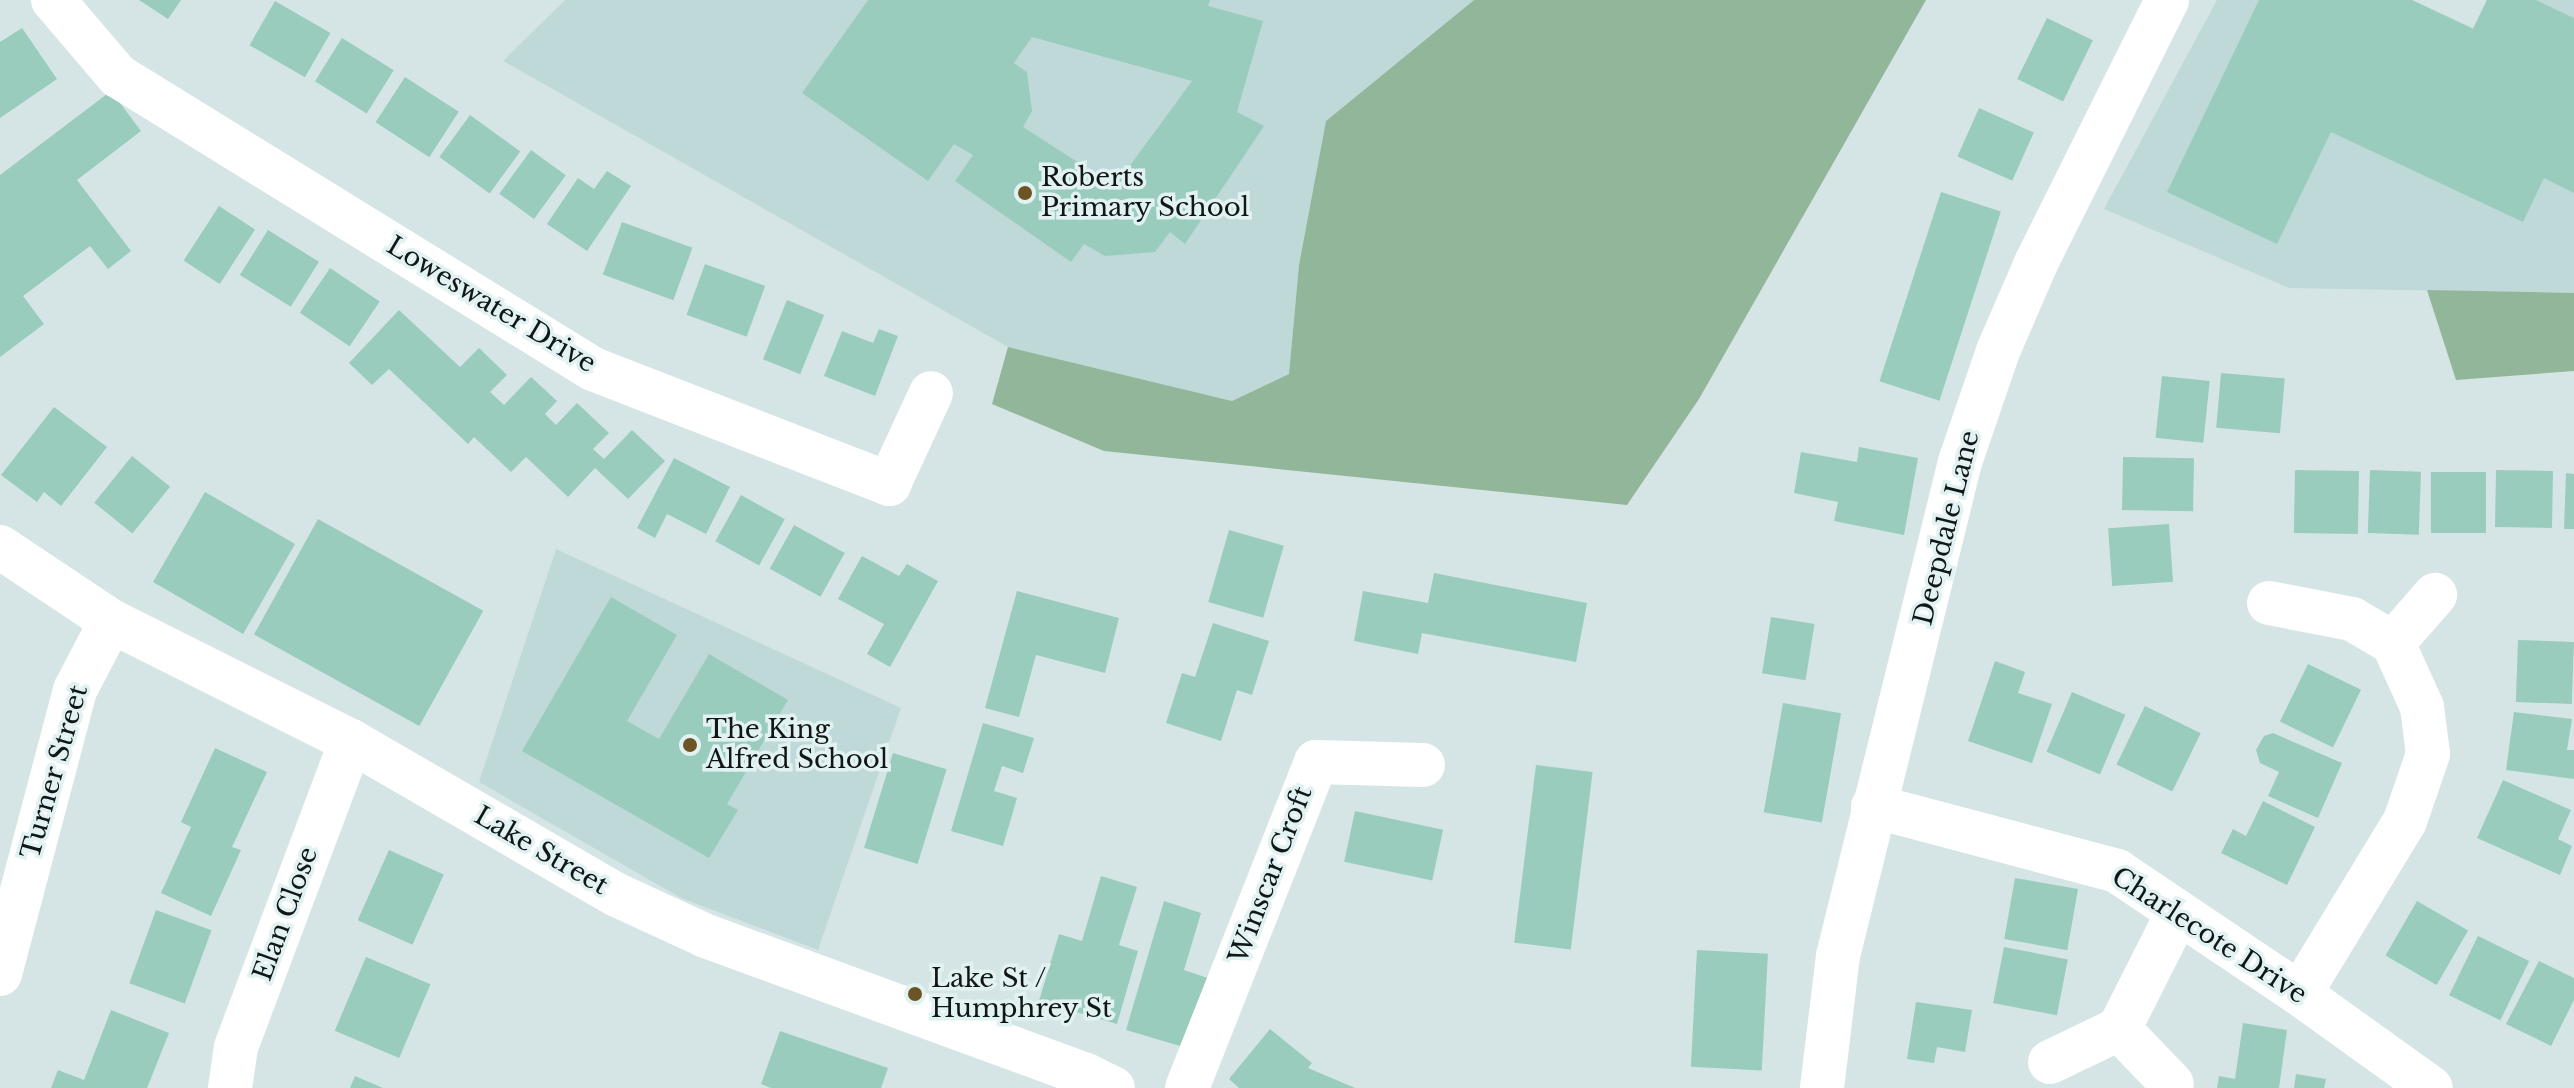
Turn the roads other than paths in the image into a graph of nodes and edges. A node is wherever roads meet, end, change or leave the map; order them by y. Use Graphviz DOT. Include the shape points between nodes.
graph roads {
  1 [pos="53,0"];
  2 [pos="2167,0"];
  3 [pos="931,393"];
  4 [pos="0,547"];
  5 [pos="2435,595"];
  6 [pos="2269,603"];
  7 [pos="111,621"];
  8 [pos="2393,643"];
  9 [pos="351,741"];
  10 [pos="1423,765"];
  11 [pos="1873,806"];
  12 [pos="2178,912"];
  13 [pos="0,974"];
  14 [pos="2300,994"];
  15 [pos="2119,1029"];
  16 [pos="2050,1062"];
  17 [pos="1092,1084"];
  18 [pos="2172,1084"];
  19 [pos="230,1088"];
  20 [pos="1187,1088"];
  21 [pos="1822,1088"];
  22 [pos="2431,1088"];
  1 -- 3 [label="street, Loweswater Drive" via="118,76 593,369 889,484"];
  2 -- 11 [label="street, Deepdale Lane" via="2036,263 1984,390 1960,462"];
  4 -- 7 [label="street, Lake Street"];
  5 -- 8 [label="street"];
  6 -- 8 [label="street" via="2352,619"];
  7 -- 9 [label="street, Lake Street"];
  7 -- 13 [label="street, Turner Street" via="75,690"];
  8 -- 14 [label="street" via="2422,707 2428,754 2405,821"];
  9 -- 17 [label="street, Lake Street" via="617,895 706,936"];
  9 -- 19 [label="street, Elan Close" via="236,1047"];
  10 -- 20 [label="street, Winscar Croft" via="1316,762"];
  11 -- 12 [label="street, Charlecote Drive" via="2117,871"];
  11 -- 21 [label="street, Deepdale Lane" via="1838,956"];
  12 -- 14 [label="street, Charlecote Drive"];
  12 -- 15 [label="street"];
  14 -- 22 [label="street, Charlecote Drive"];
  15 -- 16 [label="street"];
  15 -- 18 [label="street"];
}
